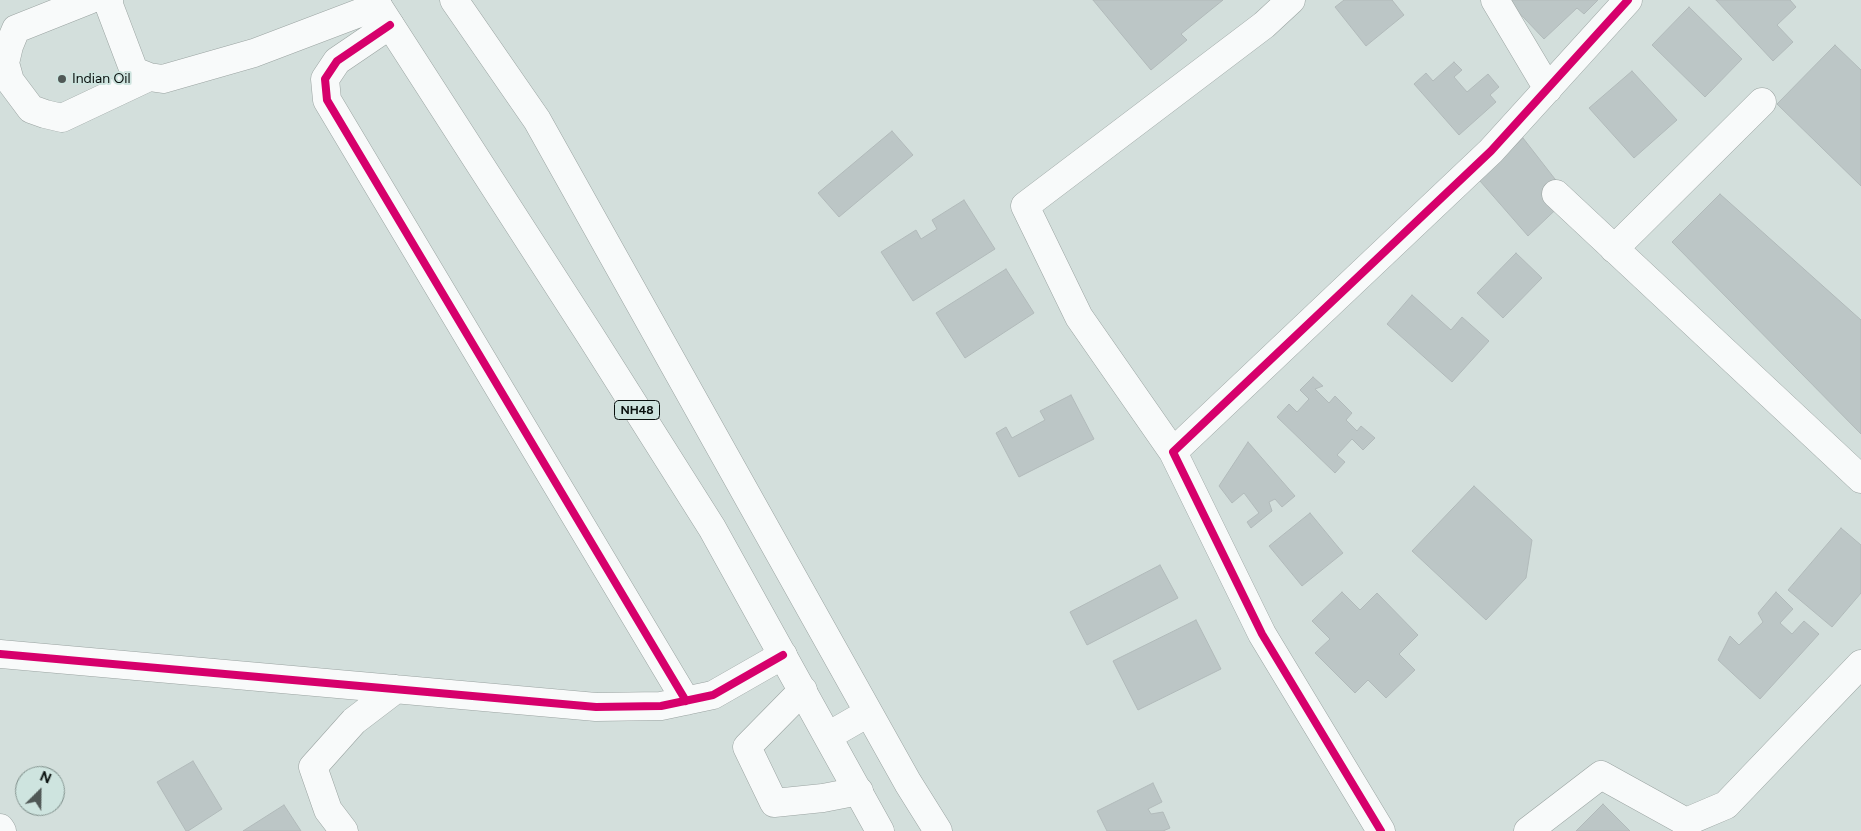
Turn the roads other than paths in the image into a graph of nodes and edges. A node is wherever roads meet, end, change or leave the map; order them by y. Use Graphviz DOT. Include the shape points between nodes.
graph roads {
  1 [pos="89,0"];
  2 [pos="109,0"];
  3 [pos="454,0"];
  4 [pos="1291,0"];
  5 [pos="1495,0"];
  6 [pos="1628,0"];
  7 [pos="381,11"];
  8 [pos="149,77"];
  9 [pos="1548,88"];
  10 [pos="1762,102"];
  11 [pos="1556,194"];
  12 [pos="1614,248"];
  13 [pos="1173,452"];
  14 [pos="1861,479"];
  15 [pos="783,655"];
  16 [pos="3,660"];
  17 [pos="1861,664"];
  18 [pos="396,689"];
  19 [pos="803,690"];
  20 [pos="686,701"];
  21 [pos="868,712"];
  22 [pos="828,736"];
  23 [pos="859,791"];
  24 [pos="344,831"];
  25 [pos="880,831"];
  26 [pos="938,831"];
  27 [pos="1381,831"];
  28 [pos="1528,831"];
  1 -- 8 [label="main road" via="16,29 5,62 10,81 32,109 62,118"];
  2 -- 8 [label="main road" via="134,71"];
  3 -- 21 [label="main road" via="537,120"];
  4 -- 13 [label="main road" via="1025,206 1079,317"];
  5 -- 9 [label="main road"];
  6 -- 9 [label="main road"];
  7 -- 8 [label="main road" via="163,79"];
  7 -- 15 [label="main road, NH48" via="712,528"];
  7 -- 20 [label="main road" via="325,78 326,100"];
  9 -- 13 [label="main road" via="1491,151"];
  10 -- 12 [label="main road"];
  11 -- 12 [label="main road"];
  12 -- 14 [label="main road"];
  13 -- 27 [label="main road" via="1262,634"];
  15 -- 19 [label="main road, NH48"];
  15 -- 20 [label="main road" via="713,695"];
  16 -- 18 [label="main road"];
  17 -- 28 [label="main road" via="1726,805 1686,822 1601,775"];
  18 -- 20 [label="main road" via="596,706 661,706"];
  18 -- 24 [label="main road" via="354,721 313,766 328,810"];
  19 -- 22 [label="main road, NH48"];
  19 -- 23 [label="main road" via="747,747 774,802"];
  21 -- 22 [label="main road"];
  21 -- 26 [label="main road"];
  22 -- 23 [label="main road, NH48"];
  23 -- 25 [label="main road, NH48"];
}
